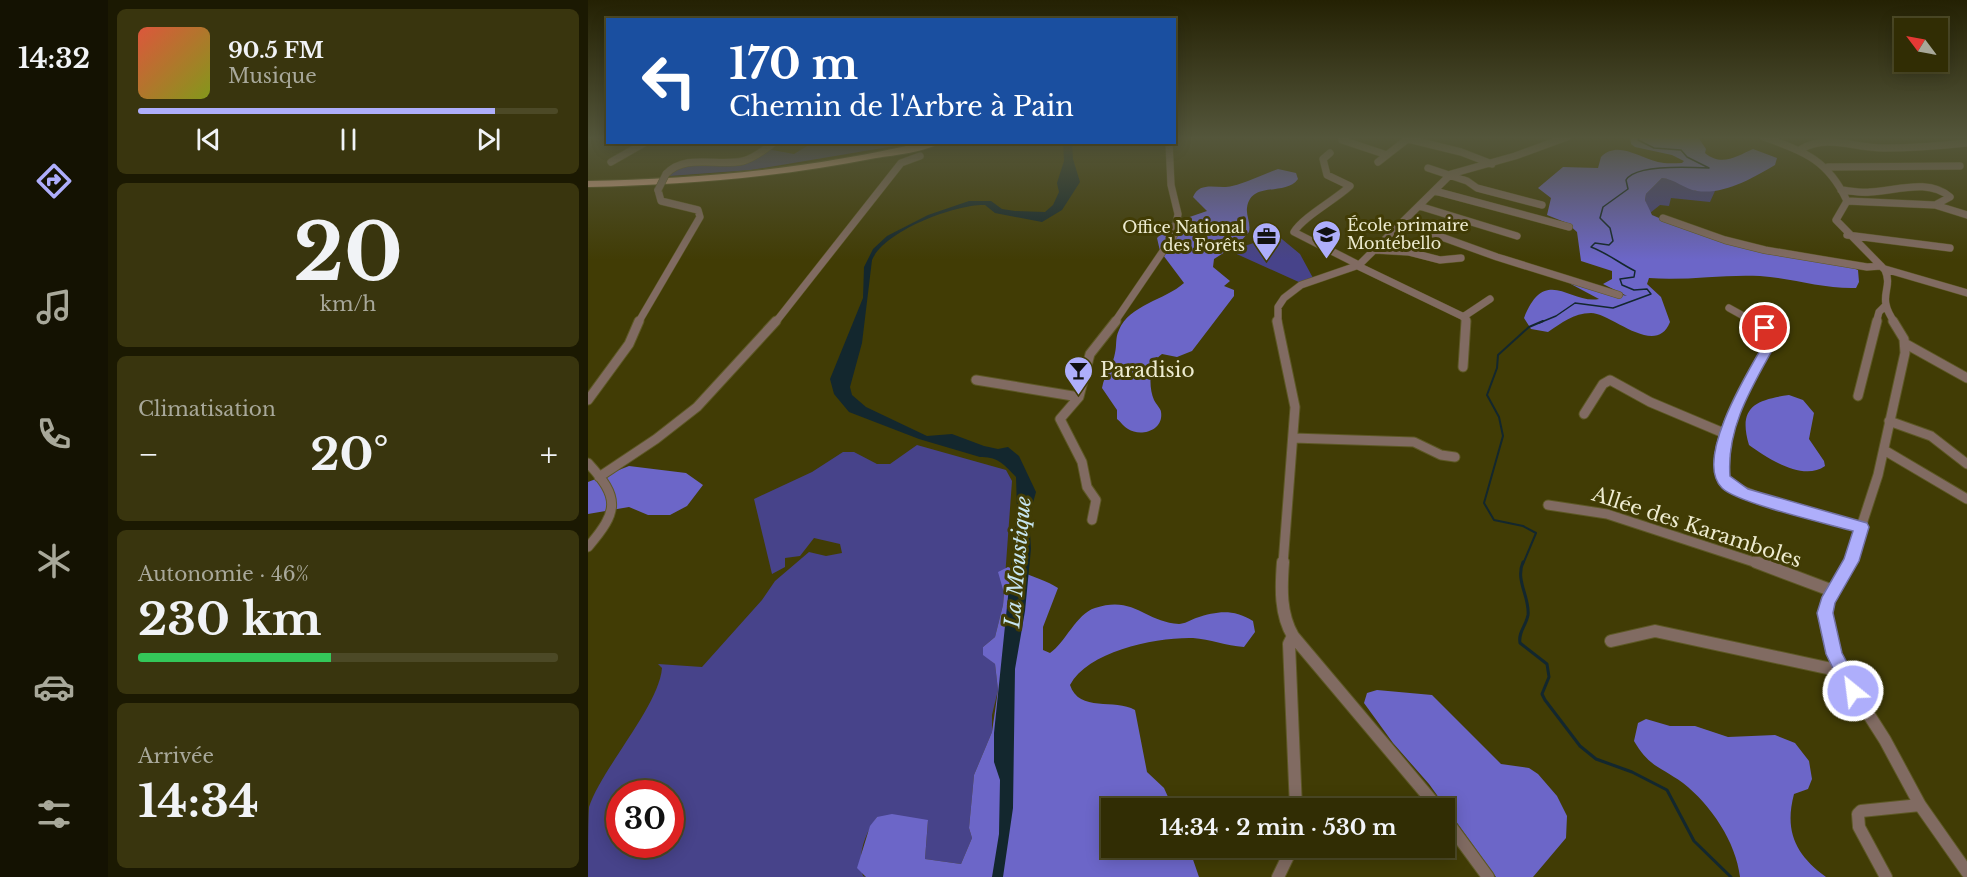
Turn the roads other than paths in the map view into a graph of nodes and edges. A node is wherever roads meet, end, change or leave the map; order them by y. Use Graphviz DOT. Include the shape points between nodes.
graph roads {
  1 [pos="664,178"];
  2 [pos="668,178"];
  3 [pos="725,178"];
  4 [pos="889,178"];
  5 [pos="1172,178"];
  6 [pos="1328,178"];
  7 [pos="1448,178"];
  8 [pos="1453,178"];
  9 [pos="1834,178"];
  10 [pos="588,182"];
  11 [pos="1841,190"];
  12 [pos="1435,191"];
  13 [pos="1846,201"];
  14 [pos="1542,205"];
  15 [pos="1935,205"];
  16 [pos="1419,206"];
  17 [pos="1967,215"];
  18 [pos="1663,218"];
  19 [pos="1403,224"];
  20 [pos="1569,227"];
  21 [pos="1847,235"];
  22 [pos="1517,236"];
  23 [pos="1950,248"];
  24 [pos="1375,250"];
  25 [pos="1461,258"];
  26 [pos="1358,266"];
  27 [pos="1883,267"];
  28 [pos="1967,293"];
  29 [pos="1619,295"];
  30 [pos="1490,299"];
  31 [pos="1885,306"];
  32 [pos="1729,308"];
  33 [pos="1463,317"];
  34 [pos="1906,344"];
  35 [pos="1463,367"];
  36 [pos="1967,378"];
  37 [pos="976,380"];
  38 [pos="1858,396"];
  39 [pos="1079,397"];
  40 [pos="588,400"];
  41 [pos="1584,414"];
  42 [pos="1889,421"];
  43 [pos="1726,434"];
  44 [pos="1293,438"];
  45 [pos="1884,450"];
  46 [pos="1455,457"];
  47 [pos="588,463"];
  48 [pos="1967,464"];
  49 [pos="599,477"];
  50 [pos="1967,499"];
  51 [pos="1548,505"];
  52 [pos="1092,520"];
  53 [pos="1861,527"];
  54 [pos="588,547"];
  55 [pos="1833,591"];
  56 [pos="1293,636"];
  57 [pos="1611,641"];
  58 [pos="1841,671"];
  59 [pos="1296,798"];
  60 [pos="1430,798"];
  61 [pos="1920,805"];
  62 [pos="1455,832"];
  63 [pos="1287,858"];
  64 [pos="1967,872"];
  65 [pos="1278,877"];
  66 [pos="1488,877"];
  67 [pos="1886,877"];
  1 -- 40 [label="street, bridge" via="658,190 661,201 698,210 700,216 644,309 628,344"];
  2 -- 10 [label="highway"];
  3 -- 10 [label="highway" via="667,183"];
  4 -- 49 [label="street" via="816,272 714,390 681,419"];
  5 -- 39 [label="street" via="1177,226 1133,298 1090,354"];
  6 -- 26 [label="street" via="1350,186 1299,223 1294,232"];
  7 -- 12 [label="street"];
  8 -- 14 [label="street"];
  9 -- 11 [label="street"];
  11 -- 13 [label="street"];
  11 -- 15 [label="street" via="1906,187 1948,194 1946,201"];
  12 -- 16 [label="street"];
  12 -- 20 [label="street"];
  13 -- 15 [label="street"];
  13 -- 21 [label="street" via="1836,220"];
  15 -- 17 [label="street"];
  16 -- 19 [label="street"];
  16 -- 22 [label="street"];
  18 -- 27 [label="street" via="1765,250"];
  19 -- 24 [label="street"];
  19 -- 29 [label="street"];
  21 -- 23 [label="street"];
  21 -- 27 [label="street"];
  24 -- 25 [label="street" via="1407,252 1439,261"];
  24 -- 26 [label="street"];
  26 -- 33 [label="street"];
  26 -- 44 [label="street" via="1310,281 1291,292 1278,307 1276,315 1295,406"];
  27 -- 28 [label="street"];
  27 -- 31 [label="street" via="1888,279"];
  30 -- 33 [label="street"];
  31 -- 34 [label="street"];
  31 -- 38 [label="street" via="1879,312"];
  32 -- 43 [label="street" via="1774,336 1733,410"];
  33 -- 35 [label="street" via="1468,322"];
  34 -- 36 [label="street"];
  34 -- 42 [label="street"];
  37 -- 39 [label="street"];
  39 -- 52 [label="street" via="1060,422 1082,462 1087,487 1096,500"];
  41 -- 43 [label="street" via="1603,384 1610,380 1650,402"];
  42 -- 45 [label="street"];
  42 -- 48 [label="street" via="1931,436"];
  43 -- 53 [label="street" via="1721,466 1726,484 1744,494"];
  44 -- 46 [label="street" via="1414,441 1438,456"];
  44 -- 56 [label="street" via="1281,589 1286,624"];
  45 -- 50 [label="street"];
  45 -- 53 [label="street"];
  47 -- 49 [label="street"];
  49 -- 54 [label="street" via="609,489 611,510 600,534"];
  51 -- 55 [label="street, Allée des Karamboles" via="1607,514"];
  53 -- 55 [label="street" via="1851,561"];
  55 -- 58 [label="street" via="1825,613"];
  56 -- 59 [label="street" via="1289,644"];
  56 -- 60 [label="street"];
  57 -- 58 [label="street" via="1655,631"];
  58 -- 61 [label="street" via="1886,740"];
  61 -- 64 [label="street"];
  61 -- 67 [label="street" via="1858,814 1859,827"];
  62 -- 66 [label="street"];
  63 -- 65 [label="street"];
}
